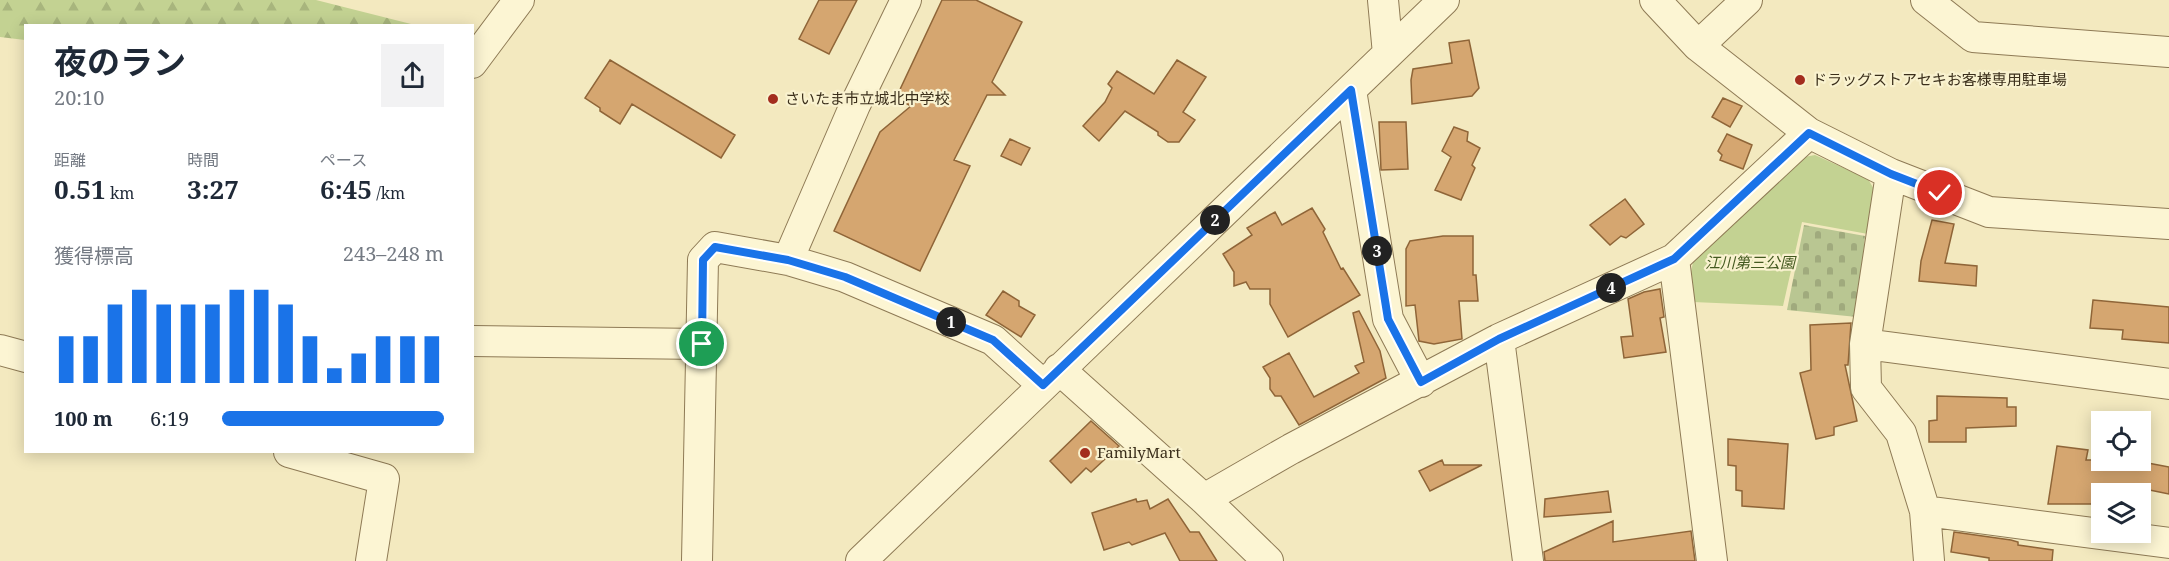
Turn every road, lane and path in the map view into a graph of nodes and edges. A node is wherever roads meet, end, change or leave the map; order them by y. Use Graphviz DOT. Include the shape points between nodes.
graph roads {
  1 [pos="519,0"];
  2 [pos="906,0"];
  3 [pos="1383,0"];
  4 [pos="1444,0"];
  5 [pos="1654,0"];
  6 [pos="1747,0"];
  7 [pos="1926,0"];
  8 [pos="1698,46"];
  9 [pos="2169,52"];
  10 [pos="1388,54"];
  11 [pos="474,60"];
  12 [pos="1351,90"];
  13 [pos="1809,133"];
  14 [pos="1891,174"];
  15 [pos="2169,224"];
  16 [pos="1674,259"];
  17 [pos="788,260"];
  18 [pos="1499,339"];
  19 [pos="474,341"];
  20 [pos="702,344"];
  21 [pos="1865,344"];
  22 [pos="0,350"];
  23 [pos="24,356"];
  24 [pos="1051,377"];
  25 [pos="1421,382"];
  26 [pos="2169,384"];
  27 [pos="292,453"];
  28 [pos="1204,499"];
  29 [pos="1925,511"];
  30 [pos="2169,543"];
  31 [pos="372,561"];
  32 [pos="697,561"];
  33 [pos="861,561"];
  34 [pos="1268,561"];
  35 [pos="1528,561"];
  36 [pos="1712,561"];
  37 [pos="1929,561"];
  1 -- 11 [label="street"];
  2 -- 17 [label="street" via="855,105"];
  3 -- 10 [label="street"];
  4 -- 10 [label="street"];
  5 -- 8 [label="street"];
  6 -- 8 [label="street"];
  7 -- 9 [label="street" via="1973,36"];
  8 -- 13 [label="street"];
  10 -- 12 [label="street"];
  12 -- 24 [label="street"];
  12 -- 25 [label="street" via="1388,319"];
  13 -- 14 [label="street"];
  13 -- 16 [label="street"];
  14 -- 15 [label="street" via="1989,212"];
  14 -- 21 [label="street"];
  16 -- 18 [label="street"];
  16 -- 36 [label="street"];
  17 -- 20 [label="street" via="715,247 703,260"];
  17 -- 24 [label="street" via="845,277 993,340"];
  18 -- 25 [label="street"];
  18 -- 35 [label="street"];
  19 -- 20 [label="street"];
  20 -- 32 [label="street"];
  21 -- 26 [label="street"];
  21 -- 29 [label="street" via="1866,388 1901,433"];
  22 -- 23 [label="street"];
  24 -- 28 [label="street"];
  24 -- 33 [label="street"];
  25 -- 28 [label="street"];
  27 -- 31 [label="street" via="384,480"];
  28 -- 34 [label="street"];
  29 -- 30 [label="street"];
  29 -- 37 [label="street"];
}
